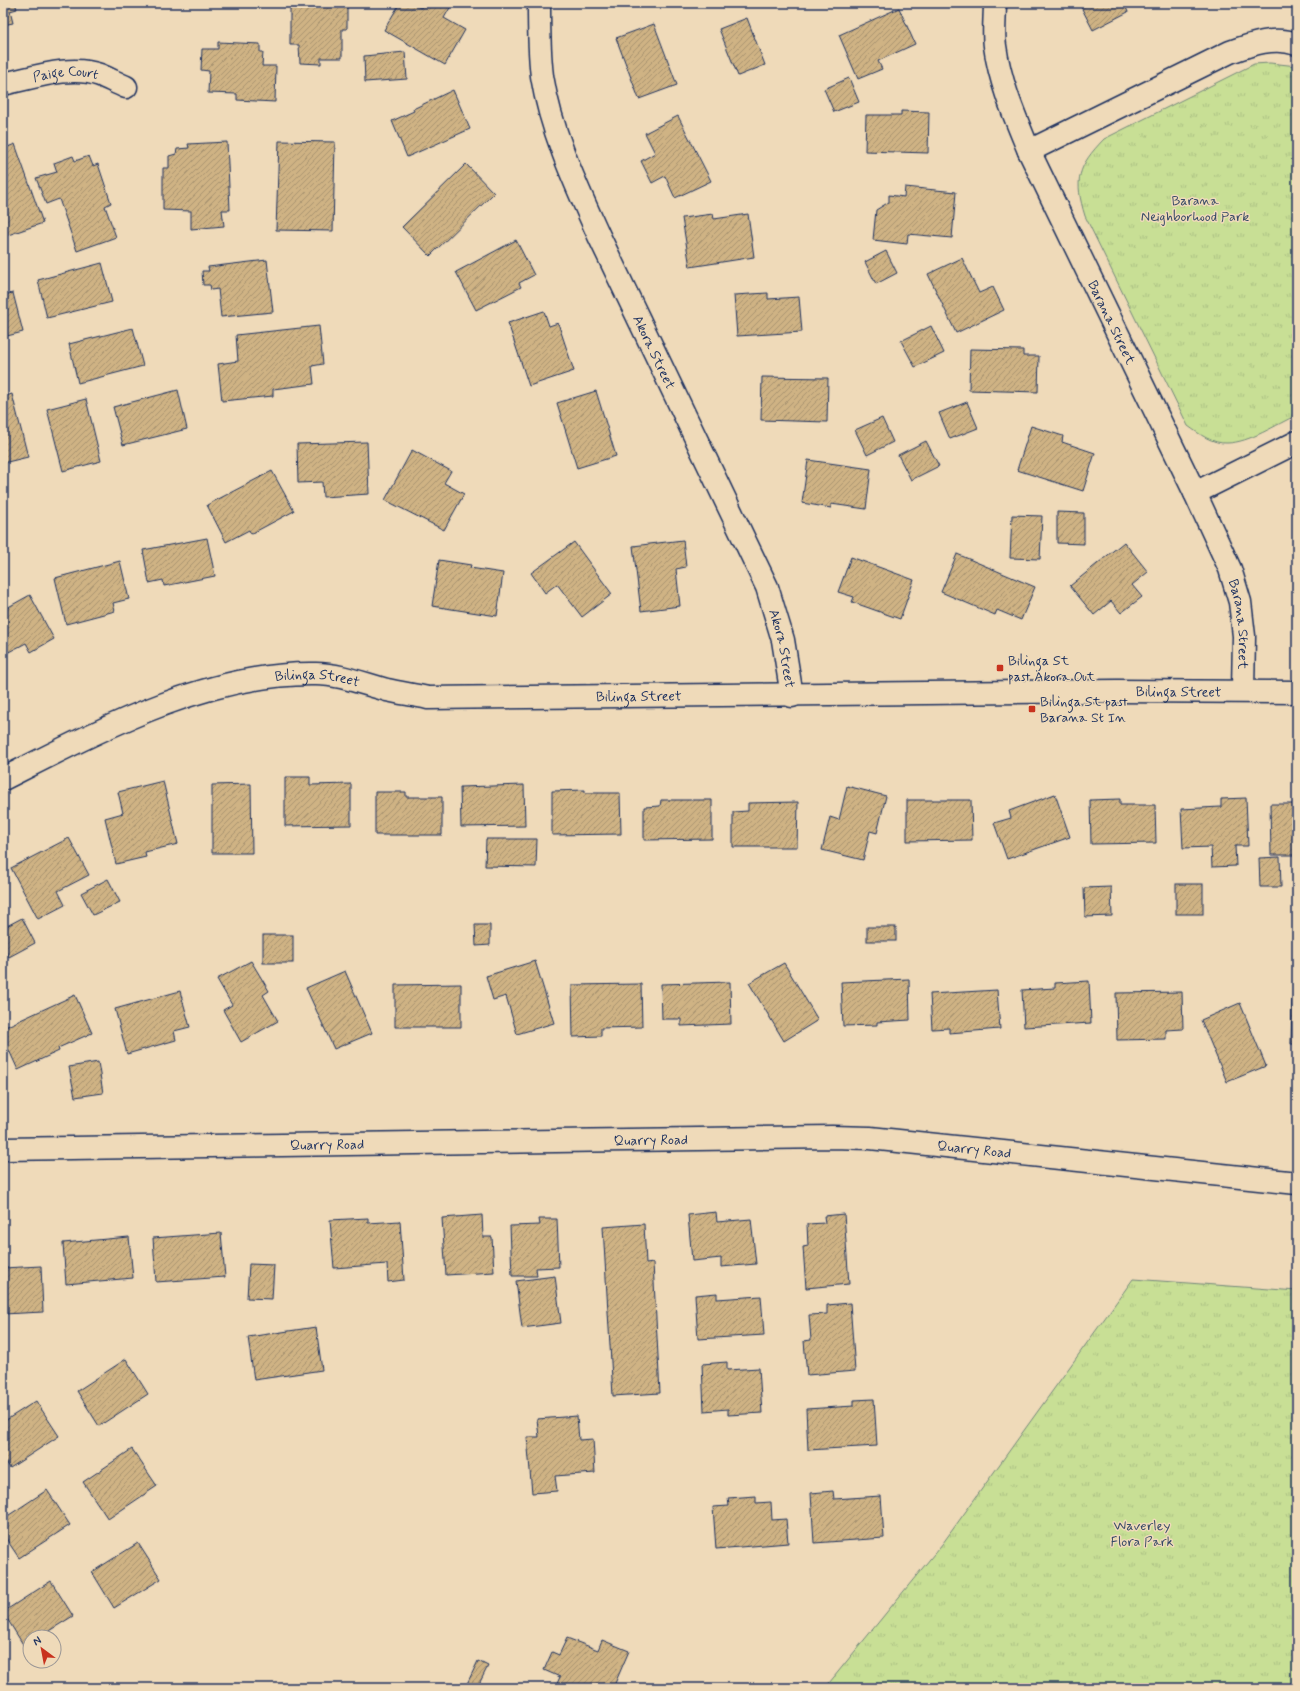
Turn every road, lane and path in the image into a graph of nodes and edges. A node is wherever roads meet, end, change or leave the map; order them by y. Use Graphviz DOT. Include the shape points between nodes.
graph roads {
  1 [pos="539,3"];
  2 [pos="995,3"];
  3 [pos="1297,44"];
  4 [pos="3,84"];
  5 [pos="126,87"];
  6 [pos="1029,151"];
  7 [pos="1297,442"];
  8 [pos="1195,493"];
  9 [pos="1243,691"];
  10 [pos="1297,692"];
  11 [pos="792,696"];
  12 [pos="3,779"];
  13 [pos="3,1149"];
  14 [pos="1297,1183"];
  1 -- 11 [label="street, Akora Street" via="542,76 555,127 574,181 767,588 783,640"];
  2 -- 6 [label="street, Barana Street" via="995,45 1000,73"];
  3 -- 6 [label="street" via="1271,40 1251,44"];
  4 -- 5 [label="street, Paige Court" via="53,73 79,71 100,75"];
  6 -- 8 [label="street, Barana Street"];
  7 -- 8 [label="street"];
  8 -- 9 [label="street, Barana Street" via="1230,569 1240,602 1244,636"];
  9 -- 10 [label="street, Bilinga Street"];
  9 -- 11 [label="street, Bilinga Street"];
  11 -- 12 [label="street, Bilinga Street" via="428,698 317,674 278,676 186,695 93,734"];
  13 -- 14 [label="street, Quarry Road" via="832,1137 870,1138"];
}
